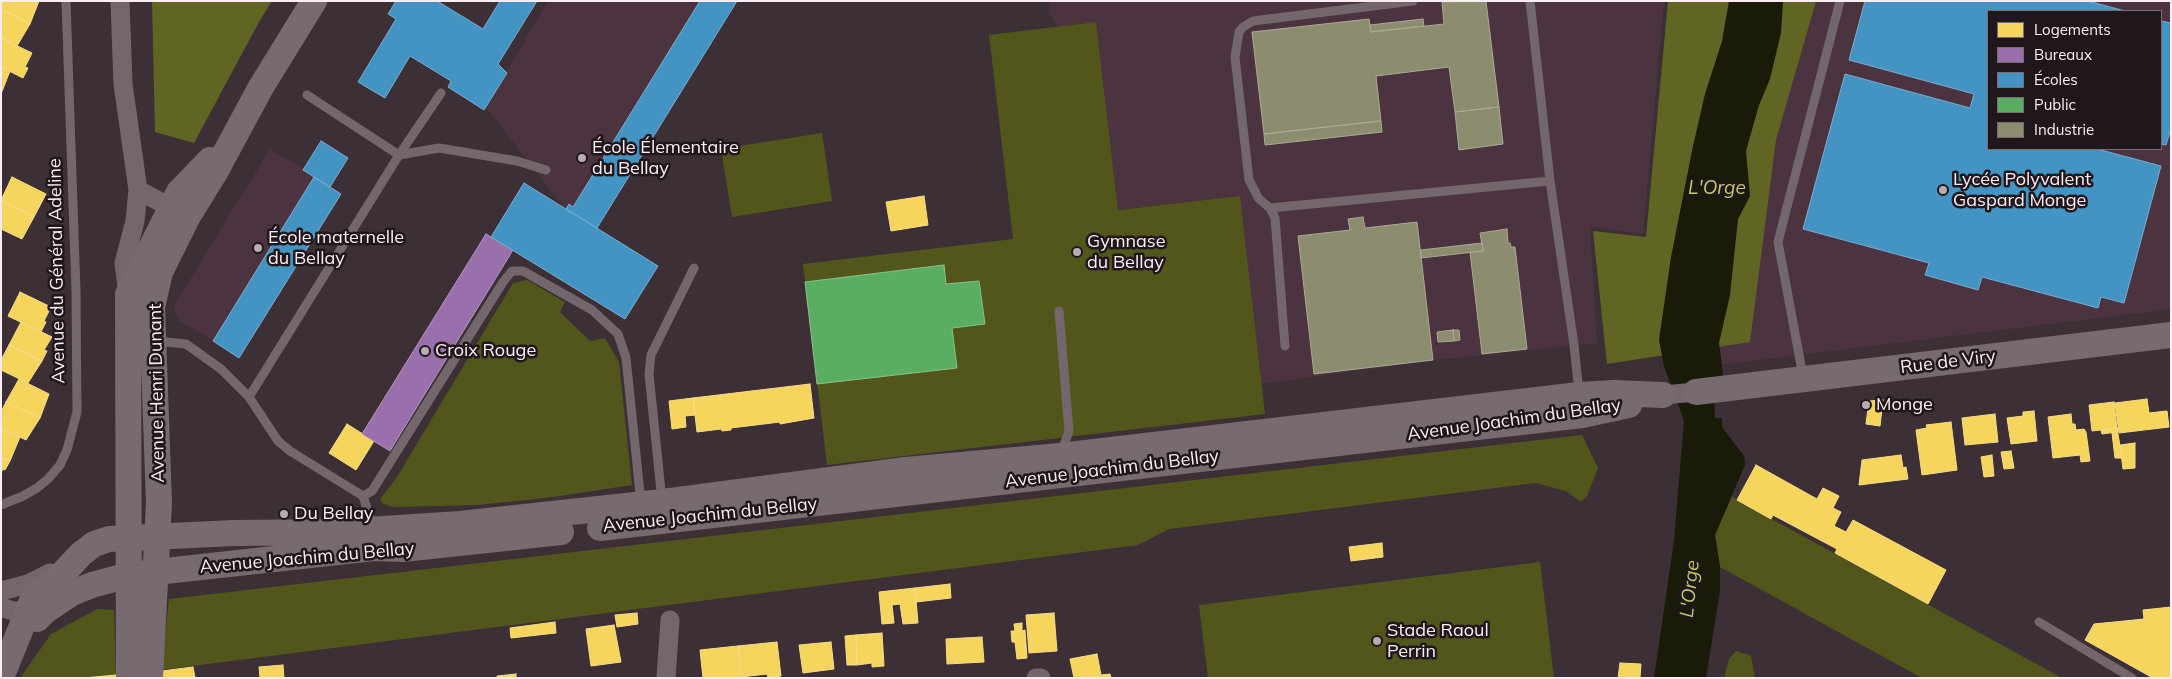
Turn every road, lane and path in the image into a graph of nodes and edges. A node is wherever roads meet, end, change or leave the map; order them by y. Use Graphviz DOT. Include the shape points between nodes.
graph roads {
  1 [pos="66,1"];
  2 [pos="120,1"];
  3 [pos="314,1"];
  4 [pos="1414,1"];
  5 [pos="1530,1"];
  6 [pos="1840,1"];
  7 [pos="441,93"];
  8 [pos="307,95"];
  9 [pos="399,155"];
  10 [pos="546,170"];
  11 [pos="1550,181"];
  12 [pos="138,190"];
  13 [pos="1270,208"];
  14 [pos="179,212"];
  15 [pos="694,268"];
  16 [pos="128,294"];
  17 [pos="1059,311"];
  18 [pos="2171,335"];
  19 [pos="153,340"];
  20 [pos="1285,346"];
  21 [pos="1804,380"];
  22 [pos="1696,392"];
  23 [pos="1663,395"];
  24 [pos="249,397"];
  25 [pos="1581,405"];
  26 [pos="1060,466"];
  27 [pos="363,496"];
  28 [pos="1,505"];
  29 [pos="651,513"];
  30 [pos="157,536"];
  31 [pos="130,538"];
  32 [pos="374,539"];
  33 [pos="76,560"];
  34 [pos="156,573"];
  35 [pos="129,575"];
  36 [pos="1,591"];
  37 [pos="24,610"];
  38 [pos="670,620"];
  39 [pos="2039,622"];
  40 [pos="3,673"];
  41 [pos="129,678"];
  42 [pos="150,678"];
  43 [pos="666,678"];
  44 [pos="1036,678"];
  45 [pos="1041,678"];
  46 [pos="2132,678"];
  1 -- 28 [label="lane, Avenue du Général Adeline" via="77,412 60,465 37,488"];
  2 -- 12 [label="street, Avenue Henri Dunant" via="123,84"];
  3 -- 14 [label="street" via="214,174"];
  4 -- 13 [label="lane" via="1253,21 1239,32 1235,57 1249,180 1259,199"];
  5 -- 11 [label="lane"];
  6 -- 21 [label="lane" via="1778,242"];
  7 -- 9 [label="lane"];
  8 -- 9 [label="lane"];
  9 -- 10 [label="lane" via="439,148 517,161"];
  9 -- 24 [label="lane"];
  11 -- 13 [label="lane"];
  11 -- 25 [label="lane"];
  12 -- 14 [label="street"];
  12 -- 16 [label="street, Avenue Henri Dunant" via="124,263"];
  13 -- 20 [label="lane" via="1277,234"];
  14 -- 16 [label="street, Avenue Henri Dunant"];
  14 -- 19 [label="street, Avenue Henri Dunant" via="152,307"];
  15 -- 29 [label="lane" via="651,355"];
  16 -- 31 [label="street, Avenue Henri Dunant"];
  17 -- 26 [label="lane" via="1069,431"];
  18 -- 21 [label="street, Rue de Viry"];
  19 -- 24 [label="lane" via="186,344 221,369"];
  19 -- 30 [label="street, Avenue Henri Dunant"];
  21 -- 22 [label="street, Rue de Viry"];
  22 -- 23 [label="street"];
  23 -- 25 [label="street, Avenue Joachim du Bellay" via="1614,393"];
  24 -- 27 [label="lane" via="278,441 290,452"];
  25 -- 26 [label="street, Avenue Joachim du Bellay"];
  26 -- 29 [label="street, Avenue Joachim du Bellay" via="906,470"];
  27 -- 29 [label="lane" via="372,491 503,282 512,272 523,271 592,310 618,334 626,358"];
  27 -- 32 [label="lane"];
  29 -- 32 [label="street, Avenue Joachim du Bellay" via="460,524"];
  30 -- 31 [label="street, Avenue Joachim du Bellay"];
  30 -- 32 [label="street, Avenue Joachim du Bellay"];
  30 -- 34 [label="street, Avenue Henri Dunant"];
  31 -- 33 [label="street, Avenue Joachim du Bellay" via="108,538 94,544"];
  31 -- 35 [label="street, Avenue Henri Dunant"];
  32 -- 34 [label="street, Avenue Joachim du Bellay"];
  33 -- 36 [label="street" via="33,582"];
  33 -- 37 [label="street, Avenue Joachim du Bellay"];
  34 -- 35 [label="street, Avenue Joachim du Bellay"];
  34 -- 42 [label="street, Avenue Henri Dunant"];
  35 -- 37 [label="street, Avenue Joachim du Bellay"];
  35 -- 41 [label="street, Avenue Henri Dunant"];
  37 -- 40 [label="street, Avenue Joachim du Bellay"];
  38 -- 43 [label="street"];
  39 -- 46 [label="lane"];
  44 -- 45 [label="street"];
}
